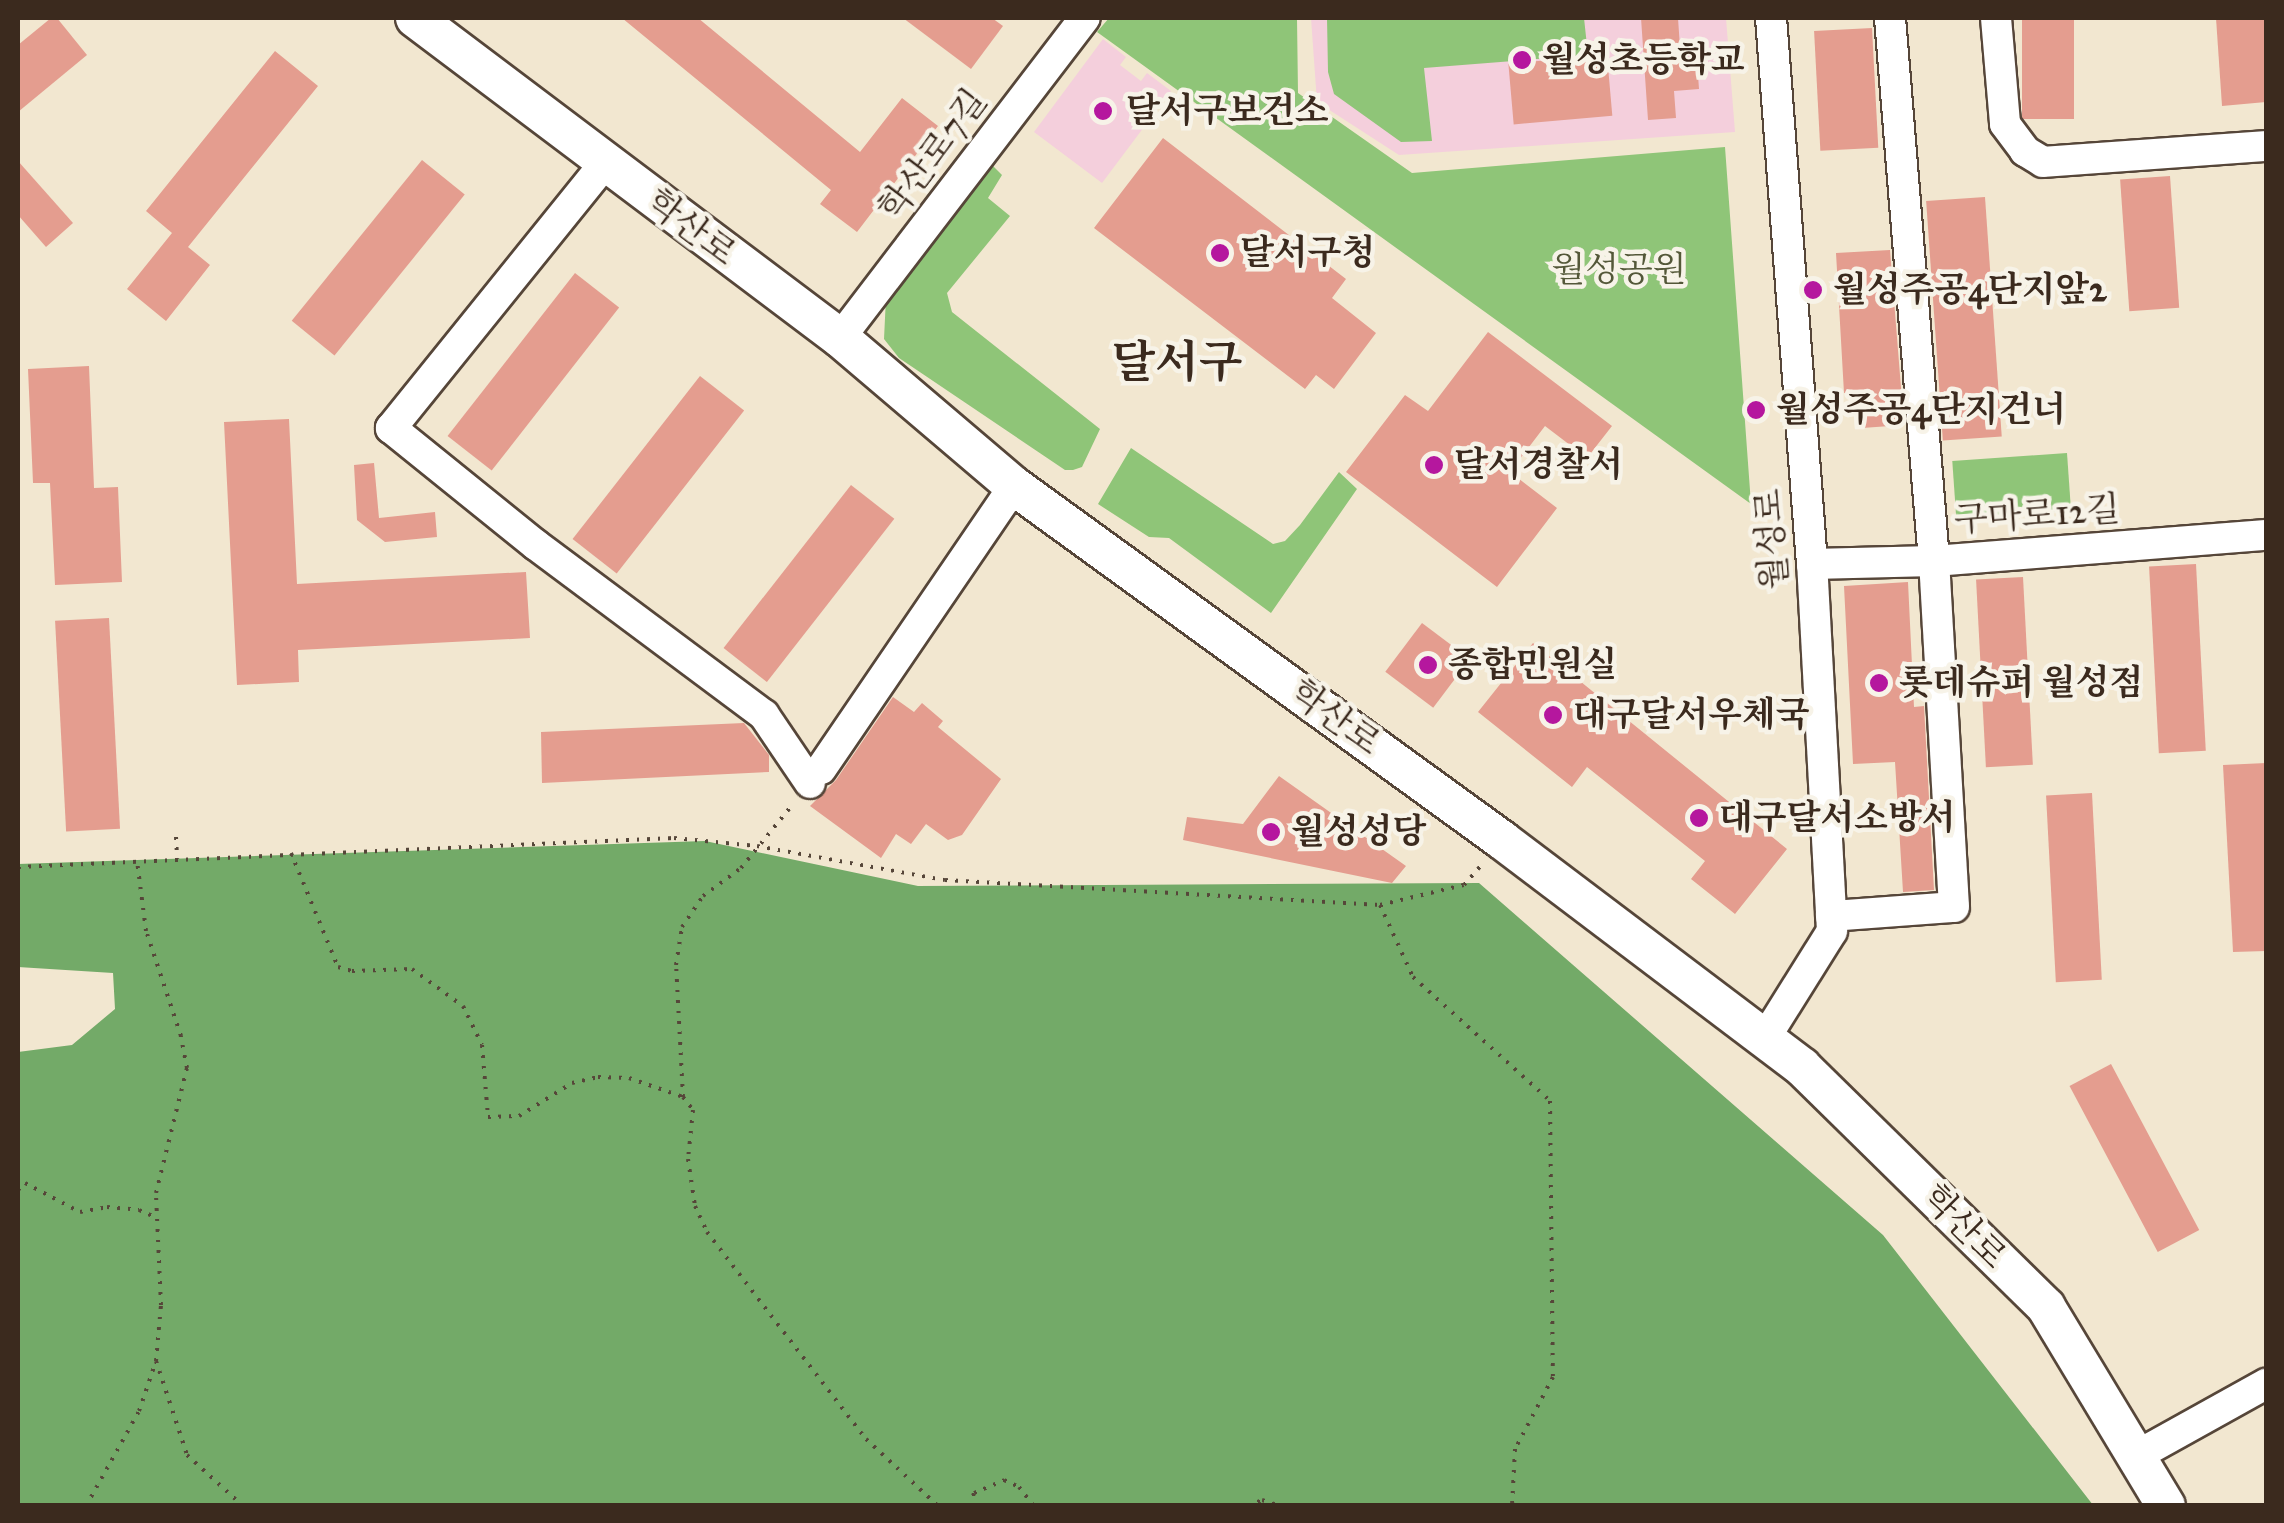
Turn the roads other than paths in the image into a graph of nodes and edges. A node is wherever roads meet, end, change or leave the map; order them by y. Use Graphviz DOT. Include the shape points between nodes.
graph roads {
  1 [pos="415,18"];
  2 [pos="1085,18"];
  3 [pos="1771,18"];
  4 [pos="1890,18"];
  5 [pos="1996,18"];
  6 [pos="2266,146"];
  7 [pos="604,163"];
  8 [pos="840,338"];
  9 [pos="1014,486"];
  10 [pos="2266,535"];
  11 [pos="1934,560"];
  12 [pos="1812,564"];
  13 [pos="1831,916"];
  14 [pos="1766,1038"];
  15 [pos="2266,1384"];
  16 [pos="2136,1456"];
  17 [pos="2166,1506"];
  1 -- 7 [label="main road, 학산로"];
  2 -- 8 [label="street, 학산로7길"];
  3 -- 12 [label="street, 월성로"];
  4 -- 11 [label="street"];
  5 -- 6 [label="street" via="2005,124 2043,162"];
  7 -- 8 [label="main road, 학산로"];
  7 -- 9 [label="street" via="390,428 764,714 816,776"];
  8 -- 9 [label="main road, 학산로"];
  9 -- 14 [label="main road, 학산로"];
  10 -- 11 [label="street, 구마로12길"];
  11 -- 12 [label="street, 구마로12길"];
  11 -- 13 [label="street" via="1954,907"];
  12 -- 13 [label="street, 월성로"];
  13 -- 14 [label="street, 월성로" via="1832,931"];
  14 -- 16 [label="main road, 학산로" via="2046,1307"];
  15 -- 16 [label="street"];
  16 -- 17 [label="main road, 학산로"];
}
